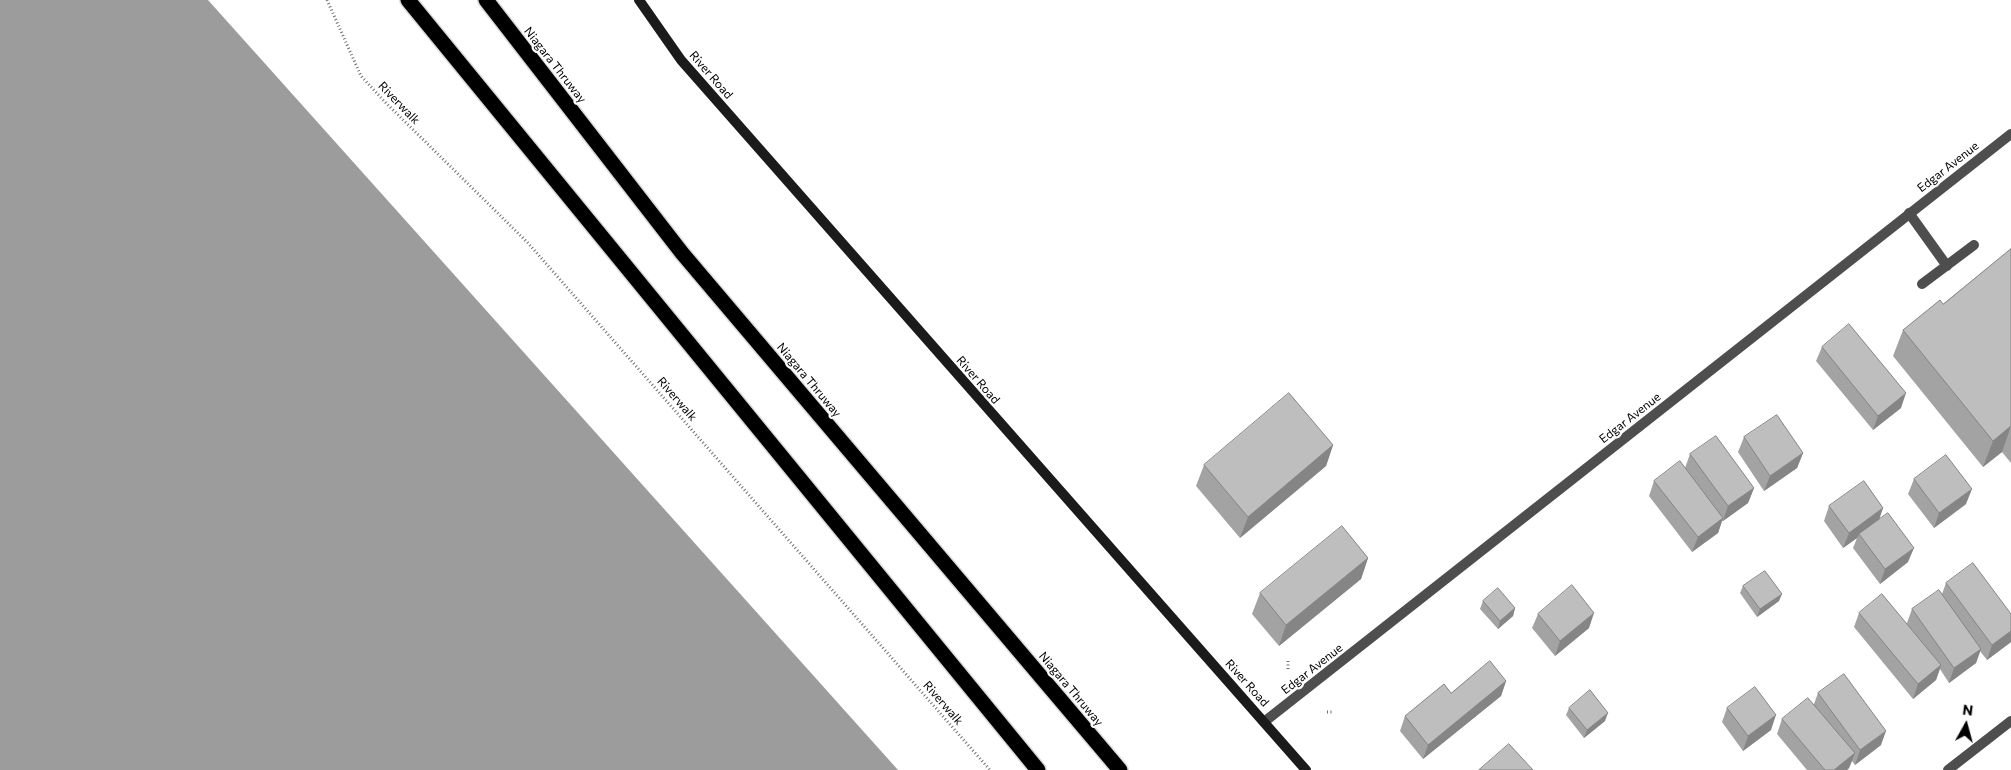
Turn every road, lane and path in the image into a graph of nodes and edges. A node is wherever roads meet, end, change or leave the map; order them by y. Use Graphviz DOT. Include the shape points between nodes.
graph roads {
  1 [pos="327,0"];
  2 [pos="408,0"];
  3 [pos="486,0"];
  4 [pos="639,0"];
  5 [pos="2011,134"];
  6 [pos="1909,213"];
  7 [pos="1974,245"];
  8 [pos="1947,266"];
  9 [pos="1922,284"];
  10 [pos="1288,661"];
  11 [pos="1288,668"];
  12 [pos="1327,712"];
  13 [pos="1332,712"];
  14 [pos="2011,720"];
  15 [pos="1264,722"];
  16 [pos="990,770"];
  17 [pos="1038,770"];
  18 [pos="1120,770"];
  19 [pos="1306,770"];
  20 [pos="1948,770"];
  1 -- 16 [label="path, Riverwalk" via="361,76 528,243"];
  2 -- 17 [label="highway"];
  3 -- 18 [label="highway, Niagara Thruway" via="682,253"];
  4 -- 15 [label="main road, River Road" via="688,68"];
  5 -- 6 [label="street, Edgar Avenue"];
  6 -- 8 [label="street"];
  6 -- 15 [label="street, Edgar Avenue"];
  7 -- 8 [label="street"];
  8 -- 9 [label="street"];
  10 -- 11 [label="path"];
  12 -- 13 [label="path"];
  14 -- 20 [label="street"];
  15 -- 19 [label="main road, River Road"];
}
